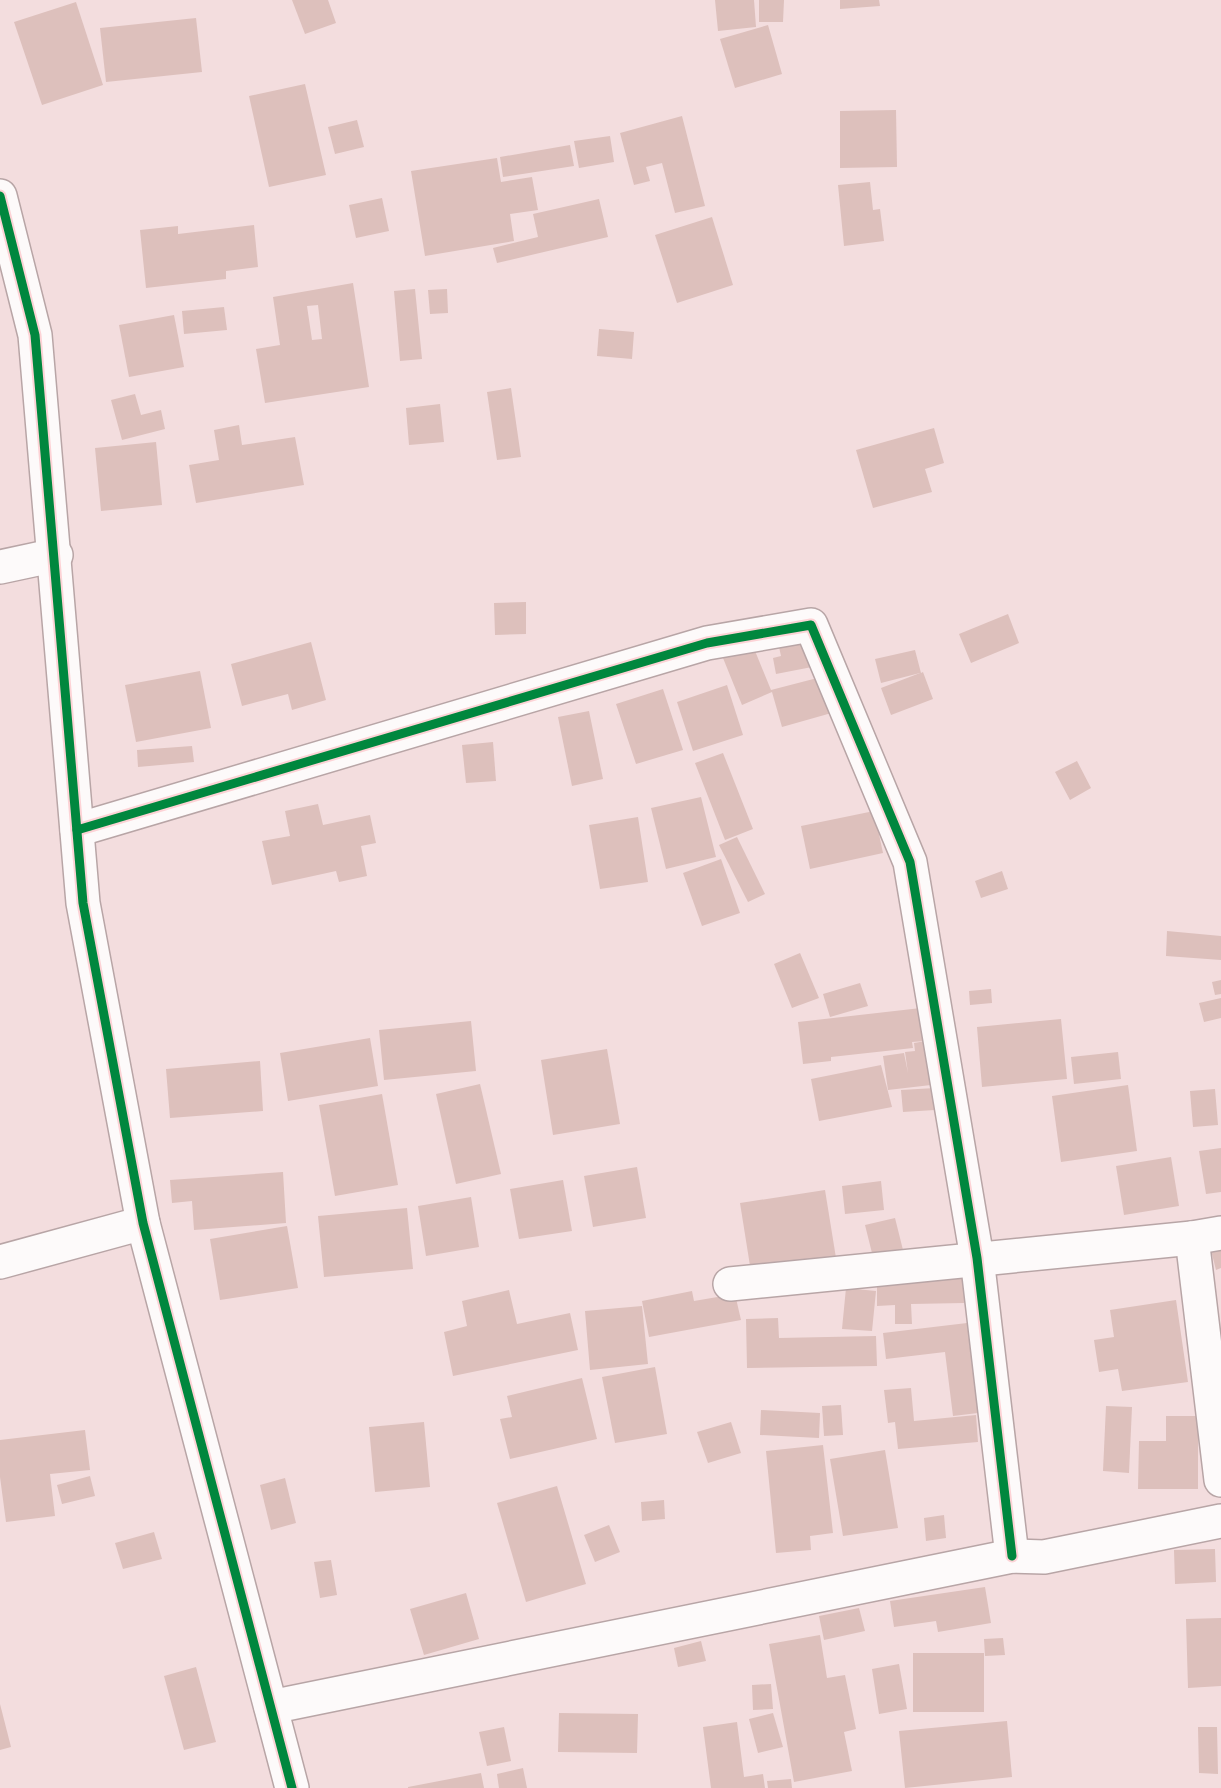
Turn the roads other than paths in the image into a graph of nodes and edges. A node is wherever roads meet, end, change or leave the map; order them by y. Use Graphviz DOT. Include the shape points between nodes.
graph roads {
  1 [pos="0,196"];
  2 [pos="56,555"];
  3 [pos="0,567"];
  4 [pos="77,830"];
  5 [pos="143,1223"];
  6 [pos="1206,1236"];
  7 [pos="977,1258"];
  8 [pos="0,1262"];
  9 [pos="730,1284"];
  10 [pos="1221,1480"];
  11 [pos="1221,1521"];
  12 [pos="1012,1556"];
  13 [pos="271,1707"];
  14 [pos="292,1788"];
  1 -- 2 [label="street" via="35,335"];
  2 -- 3 [label="street"];
  2 -- 4 [label="street"];
  4 -- 5 [label="street" via="83,903"];
  4 -- 7 [label="street" via="707,643 811,625 910,862"];
  5 -- 8 [label="street"];
  5 -- 13 [label="street"];
  6 -- 7 [label="street"];
  6 -- 10 [label="street"];
  7 -- 9 [label="street"];
  7 -- 12 [label="street"];
  11 -- 12 [label="street" via="1044,1557"];
  12 -- 13 [label="street"];
  13 -- 14 [label="street"];
}
